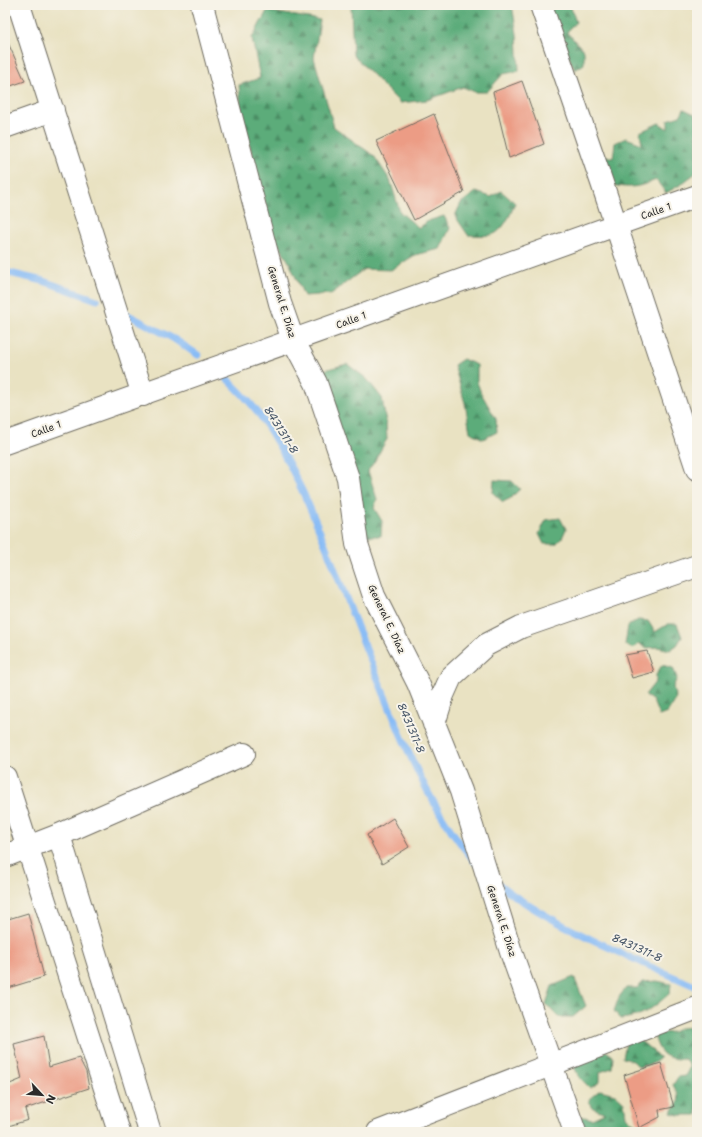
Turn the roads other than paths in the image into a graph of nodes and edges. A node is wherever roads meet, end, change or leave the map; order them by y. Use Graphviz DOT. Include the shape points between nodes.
graph roads {
  1 [pos="19,5"];
  2 [pos="202,5"];
  3 [pos="540,5"];
  4 [pos="53,110"];
  5 [pos="5,127"];
  6 [pos="697,196"];
  7 [pos="616,225"];
  8 [pos="293,340"];
  9 [pos="143,394"];
  10 [pos="5,443"];
  11 [pos="697,469"];
  12 [pos="697,566"];
  13 [pos="434,724"];
  14 [pos="244,754"];
  15 [pos="5,777"];
  16 [pos="59,835"];
  17 [pos="27,847"];
  18 [pos="5,856"];
  19 [pos="697,1008"];
  20 [pos="551,1065"];
  21 [pos="119,1132"];
  22 [pos="150,1132"];
  23 [pos="378,1132"];
  24 [pos="574,1132"];
  1 -- 4 [label="street"];
  2 -- 8 [label="street, General E. Díaz" via="280,303"];
  3 -- 7 [label="street"];
  4 -- 5 [label="street"];
  4 -- 9 [label="street"];
  6 -- 7 [label="street, Calle 1"];
  7 -- 8 [label="street, Calle 1"];
  7 -- 11 [label="street"];
  8 -- 9 [label="street, Calle 1"];
  8 -- 13 [label="street, General E. Díaz" via="316,383 348,478 358,544 374,596 418,684"];
  9 -- 10 [label="street, Calle 1"];
  12 -- 13 [label="street" via="521,627 486,645 452,677 442,695"];
  13 -- 20 [label="street, General E. Díaz" via="461,791 511,952"];
  14 -- 16 [label="street"];
  15 -- 17 [label="street"];
  16 -- 17 [label="street"];
  16 -- 22 [label="street"];
  17 -- 18 [label="street"];
  17 -- 21 [label="street"];
  19 -- 20 [label="street"];
  20 -- 23 [label="street"];
  20 -- 24 [label="street, General E. Díaz"];
}
